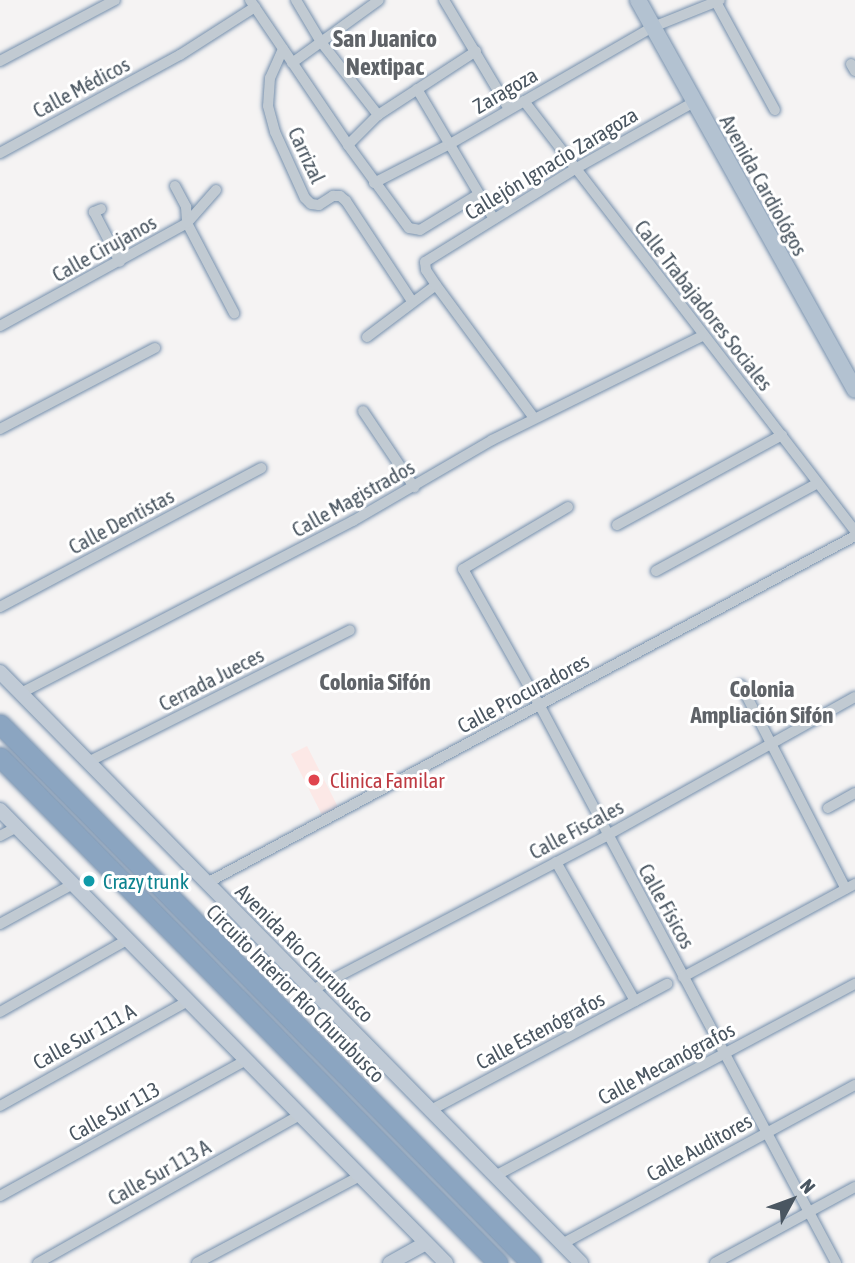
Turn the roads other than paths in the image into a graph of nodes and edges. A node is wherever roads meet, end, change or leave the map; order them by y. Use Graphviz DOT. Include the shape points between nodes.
graph roads {
  1 [pos="115,0"];
  2 [pos="296,0"];
  3 [pos="379,0"];
  4 [pos="444,0"];
  5 [pos="638,0"];
  6 [pos="718,1"];
  7 [pos="253,4"];
  8 [pos="653,27"];
  9 [pos="321,42"];
  10 [pos="283,49"];
  11 [pos="476,51"];
  12 [pos="0,61"];
  13 [pos="292,63"];
  14 [pos="417,89"];
  15 [pos="524,101"];
  16 [pos="694,102"];
  17 [pos="509,109"];
  18 [pos="775,110"];
  19 [pos="378,115"];
  20 [pos="450,144"];
  21 [pos="348,145"];
  22 [pos="0,153"];
  23 [pos="575,169"];
  24 [pos="374,183"];
  25 [pos="175,186"];
  26 [pos="216,190"];
  27 [pos="480,194"];
  28 [pos="101,209"];
  29 [pos="494,219"];
  30 [pos="187,223"];
  31 [pos="120,262"];
  32 [pos="436,285"];
  33 [pos="412,301"];
  34 [pos="234,313"];
  35 [pos="0,326"];
  36 [pos="702,336"];
  37 [pos="367,337"];
  38 [pos="155,348"];
  39 [pos="855,390"];
  40 [pos="363,411"];
  41 [pos="534,418"];
  42 [pos="0,429"];
  43 [pos="782,435"];
  44 [pos="261,468"];
  45 [pos="818,483"];
  46 [pos="414,488"];
  47 [pos="568,507"];
  48 [pos="617,525"];
  49 [pos="855,533"];
  50 [pos="656,571"];
  51 [pos="0,607"];
  52 [pos="350,630"];
  53 [pos="0,672"];
  54 [pos="741,685"];
  55 [pos="21,693"];
  56 [pos="855,697"];
  57 [pos="540,706"];
  58 [pos="0,724"];
  59 [pos="770,742"];
  60 [pos="0,757"];
  61 [pos="88,762"];
  62 [pos="855,793"];
  63 [pos="828,808"];
  64 [pos="0,810"];
  65 [pos="17,827"];
  66 [pos="606,835"];
  67 [pos="0,836"];
  68 [pos="556,862"];
  69 [pos="207,883"];
  70 [pos="73,884"];
  71 [pos="851,887"];
  72 [pos="0,924"];
  73 [pos="127,940"];
  74 [pos="684,977"];
  75 [pos="667,984"];
  76 [pos="855,984"];
  77 [pos="312,990"];
  78 [pos="188,1001"];
  79 [pos="635,1001"];
  80 [pos="0,1012"];
  81 [pos="724,1054"];
  82 [pos="246,1060"];
  83 [pos="855,1084"];
  84 [pos="0,1106"];
  85 [pos="431,1110"];
  86 [pos="300,1115"];
  87 [pos="766,1132"];
  88 [pos="360,1175"];
  89 [pos="495,1176"];
  90 [pos="855,1187"];
  91 [pos="0,1196"];
  92 [pos="809,1213"];
  93 [pos="426,1243"];
  94 [pos="562,1244"];
  95 [pos="37,1263"];
  96 [pos="197,1263"];
  97 [pos="390,1263"];
  98 [pos="446,1263"];
  99 [pos="498,1263"];
  100 [pos="531,1263"];
  101 [pos="581,1263"];
  102 [pos="715,1263"];
  103 [pos="836,1263"];
  1 -- 12 [label="street"];
  2 -- 9 [label="street"];
  3 -- 9 [label="street"];
  4 -- 11 [label="street"];
  5 -- 8 [label="main road, Avenida Cardiológos"];
  6 -- 8 [label="street, Zaragoza"];
  6 -- 18 [label="street"];
  7 -- 10 [label="street"];
  7 -- 22 [label="street, Calle Médicos" via="180,55"];
  8 -- 15 [label="street, Zaragoza"];
  8 -- 16 [label="main road, Avenida Cardiológos"];
  9 -- 13 [label="street"];
  9 -- 19 [label="street"];
  10 -- 13 [label="street"];
  10 -- 33 [label="street, Carrizal" via="270,78 269,114 305,198 319,205 333,196 346,201"];
  11 -- 14 [label="street"];
  11 -- 17 [label="street"];
  13 -- 21 [label="street"];
  14 -- 19 [label="street"];
  14 -- 20 [label="street"];
  15 -- 17 [label="street, Zaragoza"];
  15 -- 23 [label="street, Calle Trabajadores Sociales"];
  16 -- 23 [label="street, Callejón Ignacio Zaragoza"];
  16 -- 39 [label="main road, Avenida Cardiológos"];
  17 -- 20 [label="street, Zaragoza"];
  19 -- 21 [label="street"];
  20 -- 24 [label="street, Zaragoza"];
  20 -- 27 [label="street"];
  21 -- 24 [label="street"];
  23 -- 29 [label="street, Callejón Ignacio Zaragoza"];
  23 -- 36 [label="street, Calle Trabajadores Sociales"];
  24 -- 27 [label="street" via="408,228 420,230"];
  25 -- 30 [label="street" via="186,207"];
  26 -- 30 [label="street, Calle Cirujanos"];
  27 -- 29 [label="street"];
  28 -- 31 [label="street" via="93,212"];
  29 -- 32 [label="street, Callejón Ignacio Zaragoza" via="429,259 425,266"];
  30 -- 31 [label="street, Calle Cirujanos"];
  30 -- 34 [label="street"];
  31 -- 35 [label="street, Calle Cirujanos"];
  32 -- 33 [label="street"];
  32 -- 41 [label="street"];
  33 -- 37 [label="street"];
  36 -- 41 [label="street, Calle Magistrados"];
  36 -- 43 [label="street, Calle Trabajadores Sociales"];
  38 -- 42 [label="street"];
  40 -- 46 [label="street"];
  41 -- 46 [label="street, Calle Magistrados"];
  43 -- 45 [label="street, Calle Trabajadores Sociales"];
  43 -- 48 [label="street"];
  44 -- 51 [label="street, Calle Dentistas"];
  45 -- 49 [label="street, Calle Trabajadores Sociales"];
  45 -- 50 [label="street"];
  46 -- 55 [label="street, Calle Magistrados"];
  47 -- 57 [label="street, Calle Físicos" via="463,569"];
  49 -- 57 [label="street, Calle Procuradores"];
  52 -- 61 [label="street, Cerrada Jueces"];
  53 -- 55 [label="main road, Avenida Río Churubusco"];
  54 -- 59 [label="street"];
  55 -- 61 [label="main road, Avenida Río Churubusco"];
  56 -- 59 [label="street, Calle Fiscales"];
  57 -- 66 [label="street, Calle Físicos"];
  57 -- 69 [label="street, Calle Procuradores"];
  58 -- 100 [label="highway, Circuito Interior Río Churubusco"];
  59 -- 66 [label="street, Calle Fiscales"];
  59 -- 71 [label="street"];
  60 -- 99 [label="highway"];
  61 -- 69 [label="main road, Avenida Río Churubusco"];
  62 -- 63 [label="street"];
  64 -- 65 [label="main road"];
  65 -- 67 [label="street"];
  65 -- 70 [label="main road"];
  66 -- 68 [label="street, Calle Fiscales"];
  66 -- 74 [label="street, Calle Físicos"];
  68 -- 77 [label="street, Calle Fiscales"];
  68 -- 79 [label="street"];
  69 -- 77 [label="main road, Avenida Río Churubusco"];
  70 -- 72 [label="street"];
  70 -- 73 [label="main road"];
  71 -- 74 [label="street"];
  73 -- 78 [label="main road"];
  73 -- 80 [label="street"];
  74 -- 81 [label="street, Calle Físicos"];
  75 -- 79 [label="street, Calle Estenógrafos"];
  76 -- 81 [label="street, Calle Mecanógrafos"];
  77 -- 85 [label="main road, Avenida Río Churubusco"];
  78 -- 82 [label="main road"];
  78 -- 84 [label="street, Calle Sur 111 A"];
  79 -- 85 [label="street, Calle Estenógrafos"];
  81 -- 87 [label="street, Calle Físicos"];
  81 -- 89 [label="street, Calle Mecanógrafos"];
  82 -- 86 [label="main road"];
  82 -- 91 [label="street, Calle Sur 113"];
  83 -- 87 [label="street, Calle Auditores"];
  85 -- 89 [label="main road, Avenida Río Churubusco"];
  86 -- 88 [label="main road"];
  86 -- 95 [label="street, Calle Sur 113 A"];
  87 -- 92 [label="street, Calle Físicos"];
  87 -- 94 [label="street, Calle Auditores"];
  88 -- 93 [label="main road"];
  88 -- 96 [label="street"];
  89 -- 94 [label="main road, Avenida Río Churubusco"];
  90 -- 92 [label="street"];
  92 -- 102 [label="street"];
  92 -- 103 [label="street, Calle Físicos"];
  93 -- 97 [label="main road"];
  93 -- 98 [label="main road"];
  94 -- 101 [label="main road, Avenida Río Churubusco"];
}
